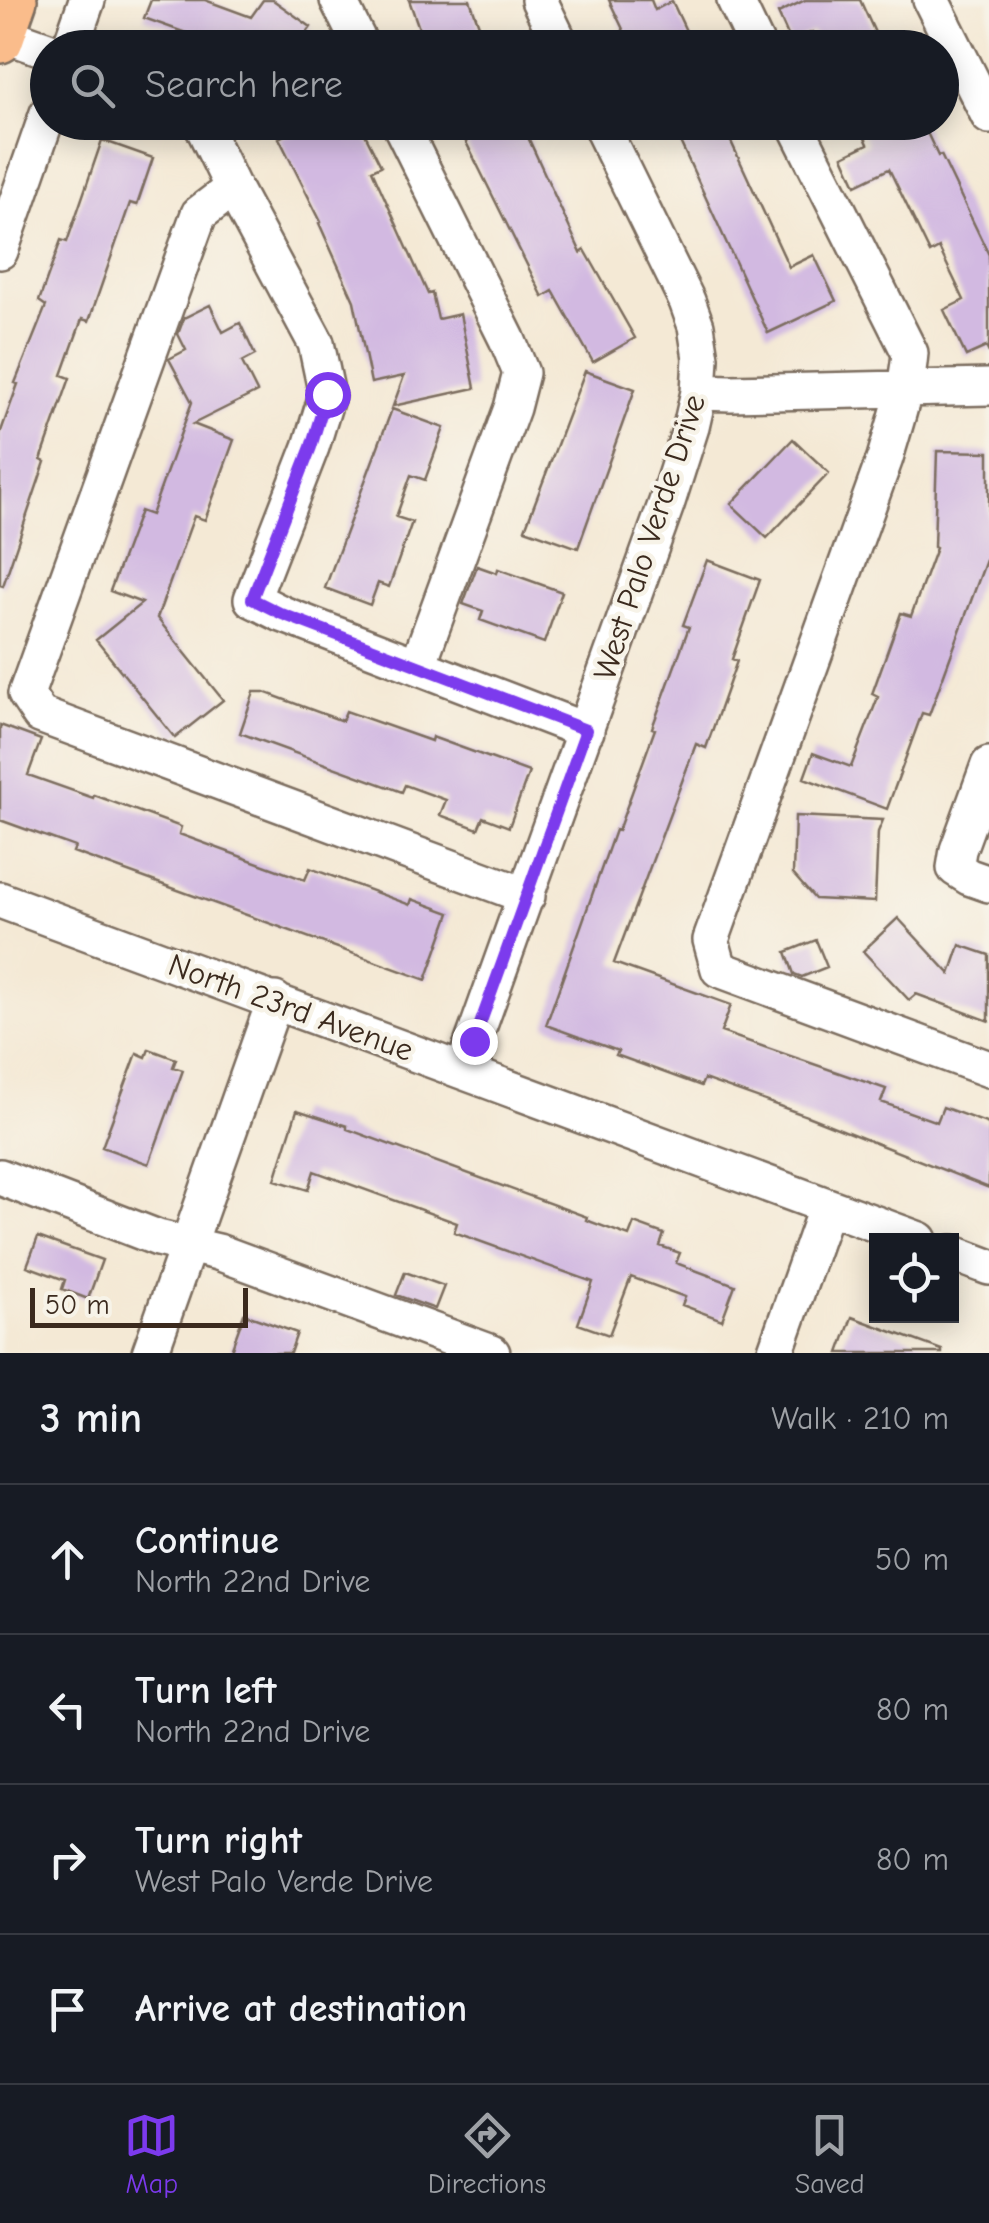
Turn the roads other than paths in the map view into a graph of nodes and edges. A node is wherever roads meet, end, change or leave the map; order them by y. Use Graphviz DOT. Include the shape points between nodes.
graph roads {
  1 [pos="87,0"];
  2 [pos="338,0"];
  3 [pos="538,0"];
  4 [pos="735,0"];
  5 [pos="932,0"];
  6 [pos="4,27"];
  7 [pos="76,30"];
  8 [pos="353,30"];
  9 [pos="553,30"];
  10 [pos="749,30"];
  11 [pos="947,30"];
  12 [pos="30,41"];
  13 [pos="959,55"];
  14 [pos="989,116"];
  15 [pos="38,140"];
  16 [pos="210,140"];
  17 [pos="408,140"];
  18 [pos="608,140"];
  19 [pos="803,140"];
  20 [pos="233,188"];
  21 [pos="0,251"];
  22 [pos="989,387"];
  23 [pos="906,390"];
  24 [pos="700,392"];
  25 [pos="418,665"];
  26 [pos="586,730"];
  27 [pos="989,765"];
  28 [pos="989,884"];
  29 [pos="527,896"];
  30 [pos="0,900"];
  31 [pos="274,1000"];
  32 [pos="989,1069"];
  33 [pos="463,1070"];
  34 [pos="0,1177"];
  35 [pos="828,1206"];
  36 [pos="900,1233"];
  37 [pos="188,1245"];
  38 [pos="959,1256"];
  39 [pos="989,1267"];
  40 [pos="471,1349"];
  41 [pos="150,1353"];
  42 [pos="776,1353"];
  1 -- 7 [label="street"];
  2 -- 8 [label="street"];
  3 -- 9 [label="street"];
  4 -- 10 [label="street"];
  5 -- 11 [label="street"];
  6 -- 12 [label="street"];
  13 -- 14 [label="street"];
  15 -- 21 [label="street"];
  16 -- 20 [label="street"];
  17 -- 25 [label="street" via="520,372"];
  18 -- 24 [label="street, West Palo Verde Drive" via="687,301 701,358"];
  19 -- 23 [label="street" via="910,353"];
  20 -- 25 [label="street" via="316,342 327,394 252,599"];
  20 -- 29 [label="street" via="199,214 26,694 40,715"];
  22 -- 23 [label="street"];
  23 -- 24 [label="street"];
  23 -- 32 [label="street" via="711,940 719,969"];
  24 -- 26 [label="street, West Palo Verde Drive"];
  25 -- 26 [label="street"];
  26 -- 29 [label="street, West Palo Verde Drive"];
  27 -- 28 [label="street" via="955,868"];
  29 -- 33 [label="street, West Palo Verde Drive"];
  30 -- 31 [label="street, North 23rd Avenue"];
  31 -- 33 [label="street, North 23rd Avenue"];
  31 -- 37 [label="street"];
  33 -- 35 [label="street, North 23rd Avenue"];
  34 -- 37 [label="street"];
  35 -- 36 [label="street, North 23rd Avenue"];
  35 -- 42 [label="street"];
  37 -- 40 [label="street"];
  37 -- 41 [label="street"];
  38 -- 39 [label="street"];
}
